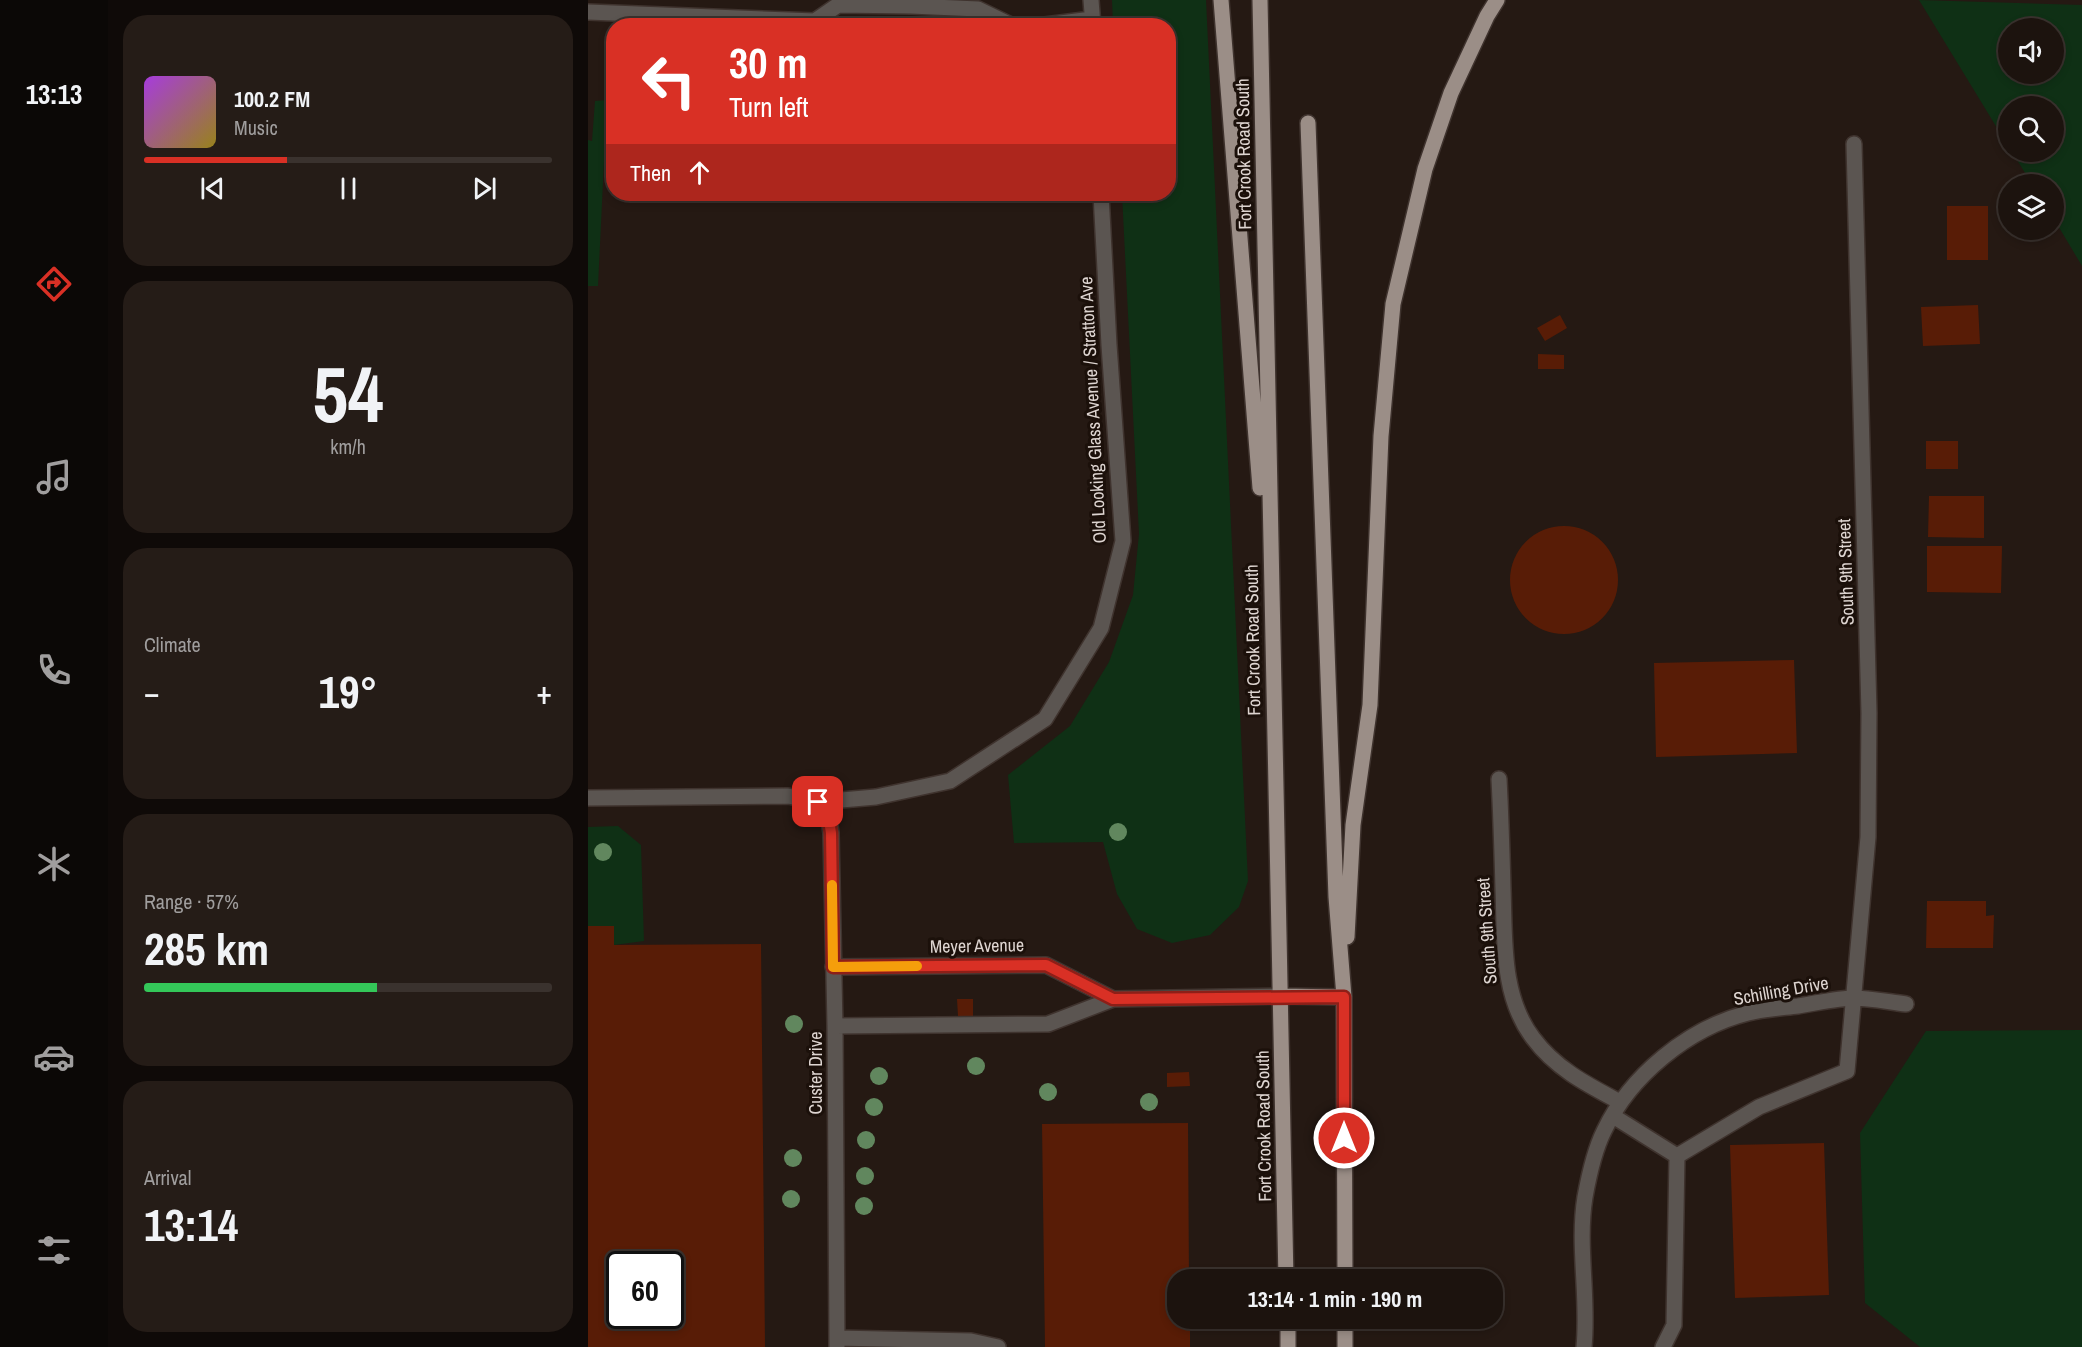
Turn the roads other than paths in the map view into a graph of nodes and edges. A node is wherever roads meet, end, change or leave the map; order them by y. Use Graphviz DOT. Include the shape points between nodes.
graph roads {
  1 [pos="1091,0"];
  2 [pos="1221,0"];
  3 [pos="1260,0"];
  4 [pos="1497,0"];
  5 [pos="588,12"];
  6 [pos="714,18"];
  7 [pos="824,18"];
  8 [pos="996,18"];
  9 [pos="1092,18"];
  10 [pos="1308,123"];
  11 [pos="1854,144"];
  12 [pos="1101,201"];
  13 [pos="1272,637"];
  14 [pos="1500,779"];
  15 [pos="588,798"];
  16 [pos="818,802"];
  17 [pos="833,967"];
  18 [pos="1280,996"];
  19 [pos="1344,997"];
  20 [pos="1852,998"];
  21 [pos="1113,999"];
  22 [pos="1906,1004"];
  23 [pos="835,1026"];
  24 [pos="1620,1102"];
  25 [pos="1613,1116"];
  26 [pos="1677,1156"];
  27 [pos="1286,1269"];
  28 [pos="1345,1269"];
  29 [pos="1287,1329"];
  30 [pos="1345,1329"];
  31 [pos="837,1342"];
  32 [pos="998,1347"];
  33 [pos="1288,1347"];
  34 [pos="1345,1347"];
  35 [pos="1584,1347"];
  36 [pos="1663,1347"];
  1 -- 9 [label="street"];
  2 -- 13 [label="main road"];
  3 -- 13 [label="main road, Fort Crook Road South"];
  4 -- 19 [label="main road" via="1451,93 1425,169 1393,304 1381,436 1370,705 1353,825"];
  5 -- 6 [label="street"];
  7 -- 8 [label="street" via="838,5 978,9"];
  10 -- 19 [label="main road" via="1336,897"];
  11 -- 20 [label="street, South 9th Street" via="1869,713 1868,837"];
  12 -- 16 [label="street, Old Looking Glass Avenue / Stratton Ave" via="1123,541 1101,628 1045,719 951,781 876,797"];
  13 -- 18 [label="main road, Fort Crook Road South"];
  14 -- 24 [label="street, South 9th Street" via="1506,957 1520,1017 1552,1060 1575,1078"];
  15 -- 16 [label="street, Old Looking Glass Avenue / Stratton Ave" via="788,796"];
  16 -- 17 [label="street, Custer Drive" via="828,814 831,833"];
  17 -- 21 [label="street, Meyer Avenue" via="1046,965"];
  17 -- 23 [label="street, Custer Drive"];
  18 -- 19 [label="main road"];
  18 -- 21 [label="street, Meyer Avenue"];
  18 -- 27 [label="main road, Fort Crook Road South"];
  19 -- 28 [label="main road"];
  20 -- 22 [label="street, Schilling Drive"];
  20 -- 24 [label="street, Schilling Drive" via="1748,1013 1711,1026 1677,1046"];
  20 -- 26 [label="street, South 9th Street" via="1847,1071 1759,1107"];
  21 -- 23 [label="street, Meyer Avenue" via="1048,1024"];
  23 -- 31 [label="street, Custer Drive"];
  24 -- 25 [label="street, Schilling Drive"];
  25 -- 26 [label="street"];
  25 -- 35 [label="street, Schilling Drive" via="1592,1162 1585,1198"];
  26 -- 36 [label="street" via="1674,1325"];
  29 -- 33 [label="main road"];
  30 -- 34 [label="main road"];
  31 -- 32 [label="street" via="971,1341"];
}
